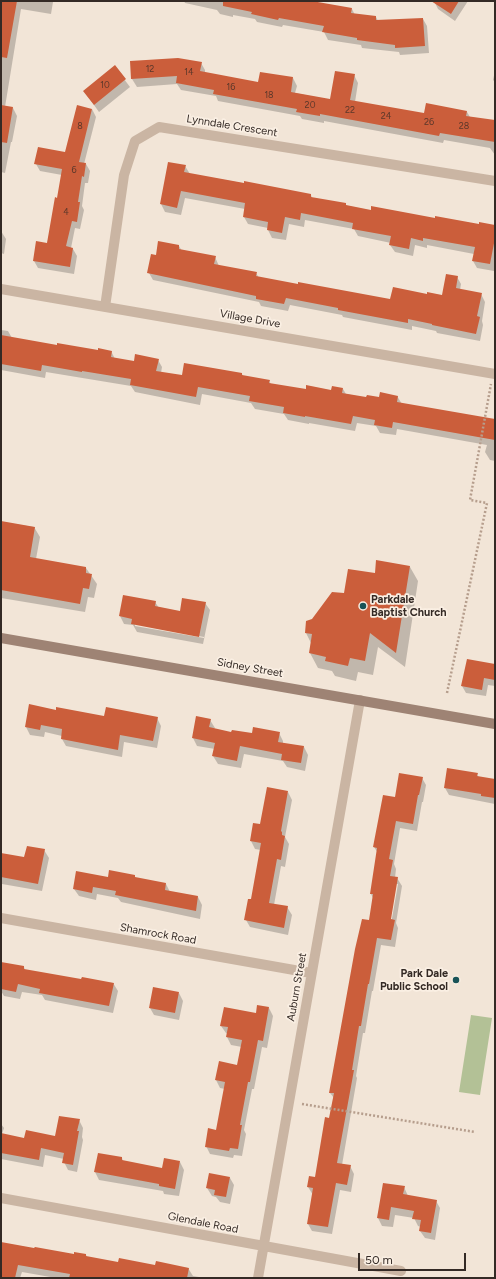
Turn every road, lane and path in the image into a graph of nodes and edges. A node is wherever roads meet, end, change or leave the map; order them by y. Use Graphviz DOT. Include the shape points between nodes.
graph roads {
  1 [pos="495,181"];
  2 [pos="1,289"];
  3 [pos="105,307"];
  4 [pos="494,373"];
  5 [pos="1,638"];
  6 [pos="447,693"];
  7 [pos="360,700"];
  8 [pos="495,724"];
  9 [pos="1,918"];
  10 [pos="311,974"];
  11 [pos="302,1104"];
  12 [pos="474,1132"];
  13 [pos="1,1198"];
  14 [pos="263,1246"];
  15 [pos="401,1271"];
  16 [pos="258,1278"];
  1 -- 3 [label="street, Lynndale Crescent" via="159,127 134,142 124,175"];
  2 -- 3 [label="street, Village Drive"];
  3 -- 4 [label="street, Village Drive"];
  4 -- 6 [label="path" via="470,500 487,503"];
  5 -- 7 [label="main road, Sidney Street"];
  7 -- 8 [label="main road, Sidney Street"];
  7 -- 10 [label="street, Auburn Street"];
  9 -- 10 [label="street, Shamrock Road"];
  10 -- 14 [label="street, Auburn Street"];
  11 -- 12 [label="path"];
  13 -- 14 [label="street, Glendale Road"];
  14 -- 15 [label="street, Glendale Road"];
  14 -- 16 [label="street, Auburn Street"];
}
